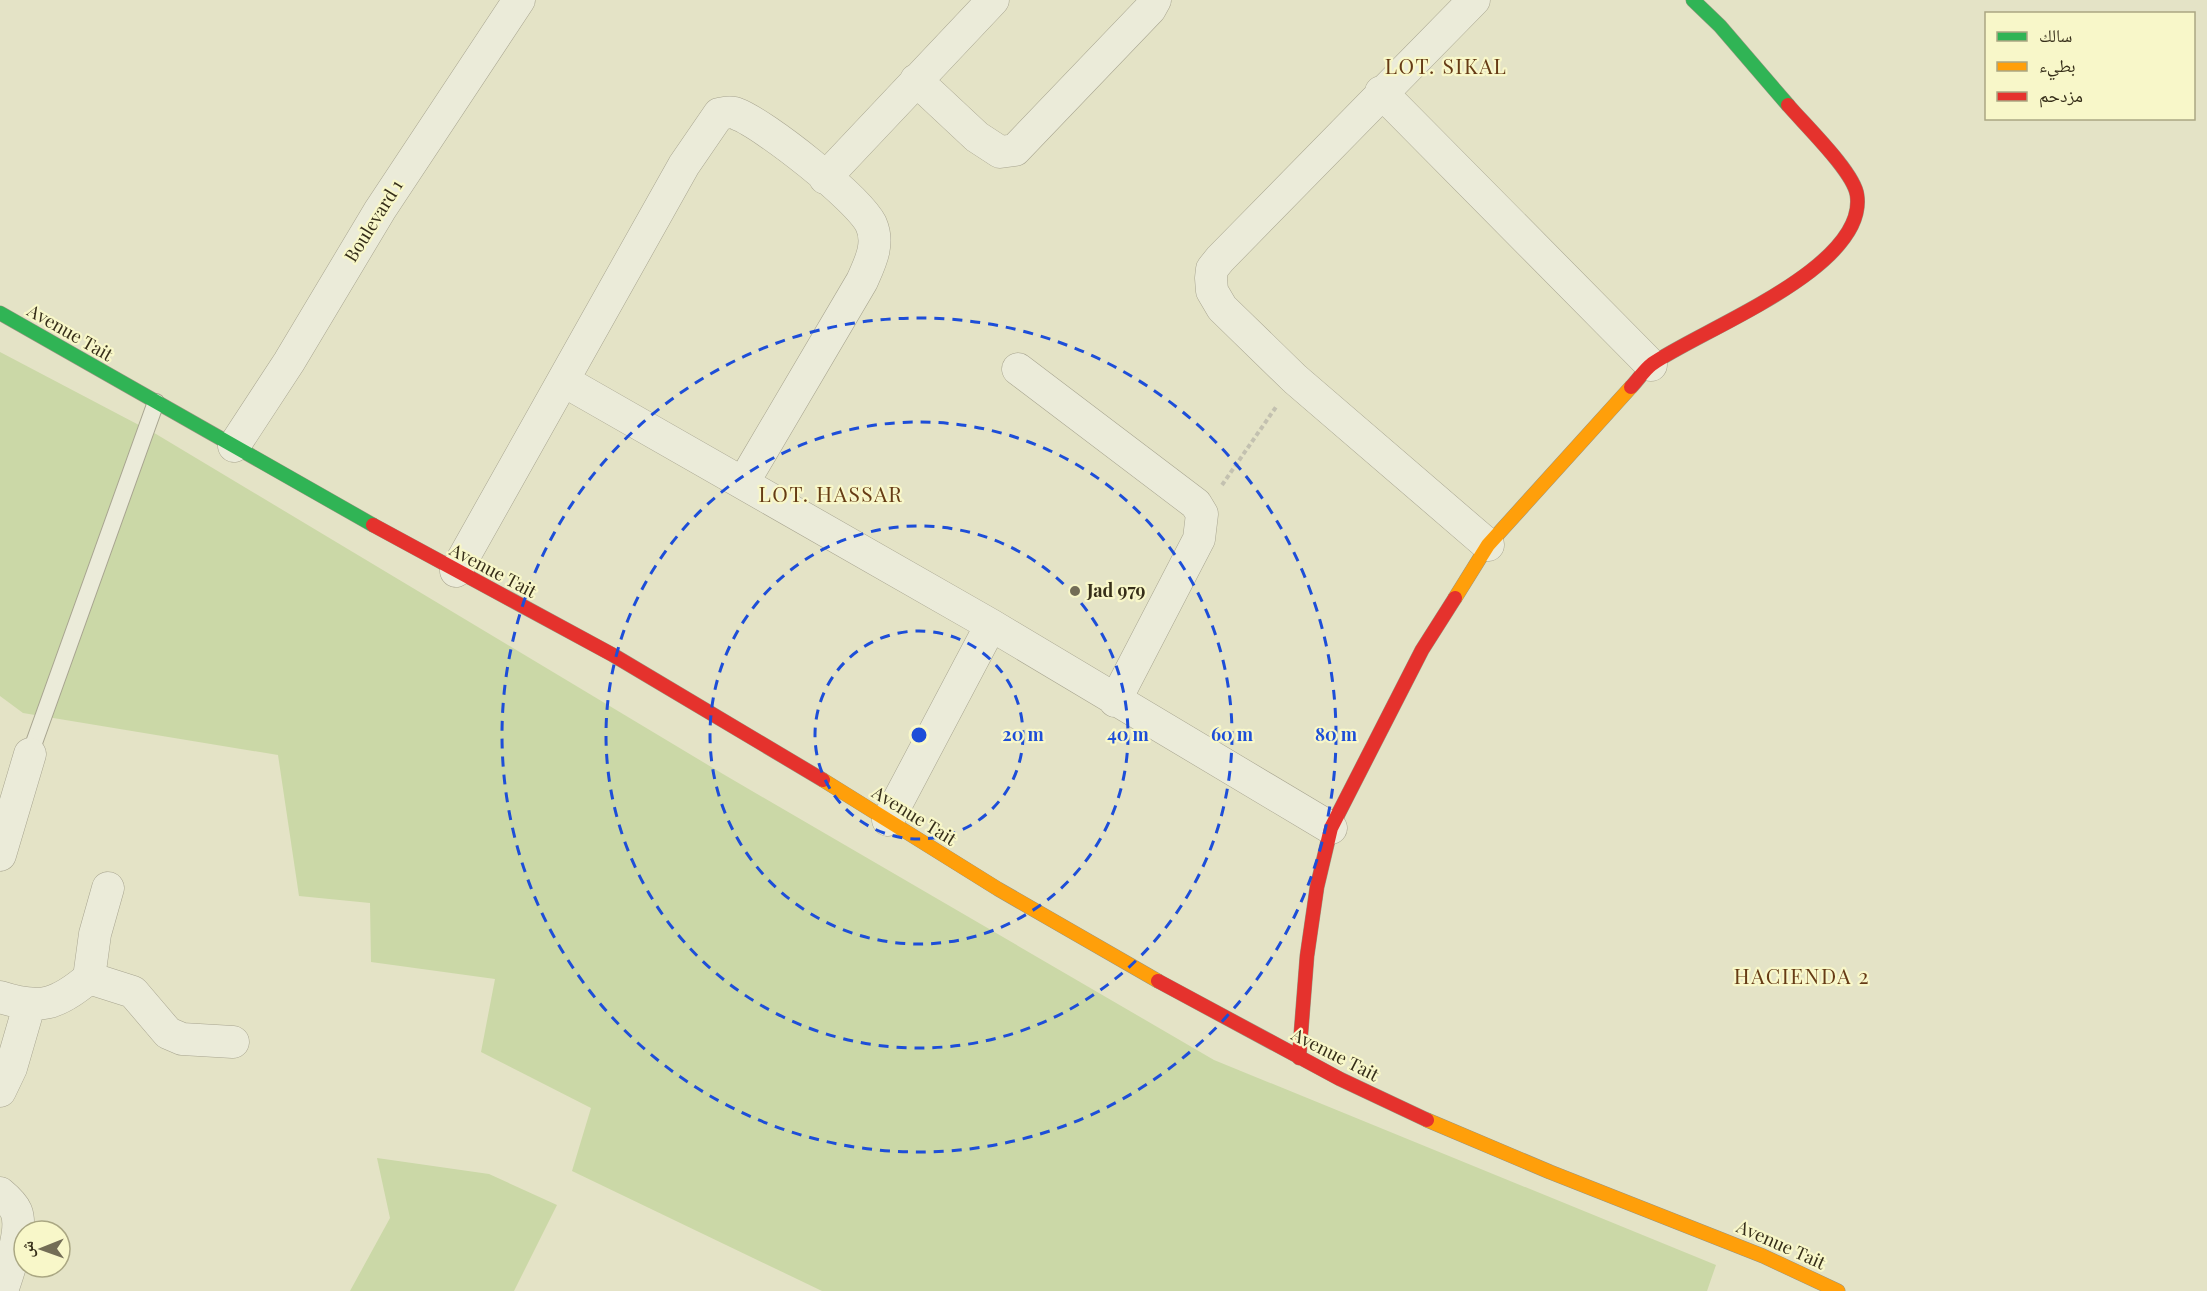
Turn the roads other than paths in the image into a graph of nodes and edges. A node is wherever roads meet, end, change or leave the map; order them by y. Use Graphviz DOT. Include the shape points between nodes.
graph roads {
  1 [pos="519,0"];
  2 [pos="993,0"];
  3 [pos="1155,0"];
  4 [pos="1474,0"];
  5 [pos="1693,0"];
  6 [pos="916,80"];
  7 [pos="1381,92"];
  8 [pos="825,178"];
  9 [pos="0,313"];
  10 [pos="1651,365"];
  11 [pos="1018,369"];
  12 [pos="564,381"];
  13 [pos="156,402"];
  14 [pos="234,446"];
  15 [pos="743,483"];
  16 [pos="1488,546"];
  17 [pos="456,571"];
  18 [pos="991,625"];
  19 [pos="1115,701"];
  20 [pos="30,754"];
  21 [pos="888,820"];
  22 [pos="1331,828"];
  23 [pos="0,855"];
  24 [pos="108,888"];
  25 [pos="89,978"];
  26 [pos="0,997"];
  27 [pos="30,1006"];
  28 [pos="233,1042"];
  29 [pos="1299,1058"];
  30 [pos="0,1091"];
  31 [pos="0,1193"];
  32 [pos="2,1291"];
  33 [pos="1838,1291"];
  1 -- 14 [label="street, Boulevard 1" via="380,210"];
  2 -- 6 [label="street"];
  3 -- 6 [label="street" via="1015,150 1000,152 977,138"];
  4 -- 7 [label="street"];
  5 -- 10 [label="street" via="1851,178 1857,195 1856,214 1848,236 1806,276"];
  6 -- 8 [label="street"];
  7 -- 10 [label="street"];
  7 -- 16 [label="street" via="1212,269 1212,291 1222,308 1295,379"];
  8 -- 12 [label="street" via="756,123 734,112 719,114 684,165"];
  8 -- 15 [label="street" via="855,204 871,225 875,252 862,281"];
  9 -- 13 [label="street, Avenue Tait"];
  10 -- 16 [label="street"];
  11 -- 19 [label="street" via="1196,504 1202,514 1199,539"];
  12 -- 15 [label="street"];
  12 -- 17 [label="street"];
  13 -- 14 [label="street, Avenue Tait"];
  13 -- 20 [label="lane"];
  14 -- 17 [label="street, Avenue Tait"];
  15 -- 18 [label="street"];
  16 -- 22 [label="street" via="1422,650"];
  17 -- 21 [label="street, Avenue Tait" via="615,657"];
  18 -- 19 [label="street"];
  18 -- 21 [label="street"];
  19 -- 22 [label="street"];
  20 -- 23 [label="street"];
  21 -- 29 [label="street, Avenue Tait" via="1147,977"];
  22 -- 29 [label="street" via="1310,933"];
  24 -- 25 [label="street" via="95,934"];
  25 -- 27 [label="street" via="57,1001"];
  25 -- 28 [label="street" via="133,992 168,1033 182,1039"];
  26 -- 27 [label="street"];
  27 -- 30 [label="street"];
  29 -- 33 [label="street, Avenue Tait" via="1511,1155 1734,1242"];
  31 -- 32 [label="street" via="17,1211 18,1222"];
}
